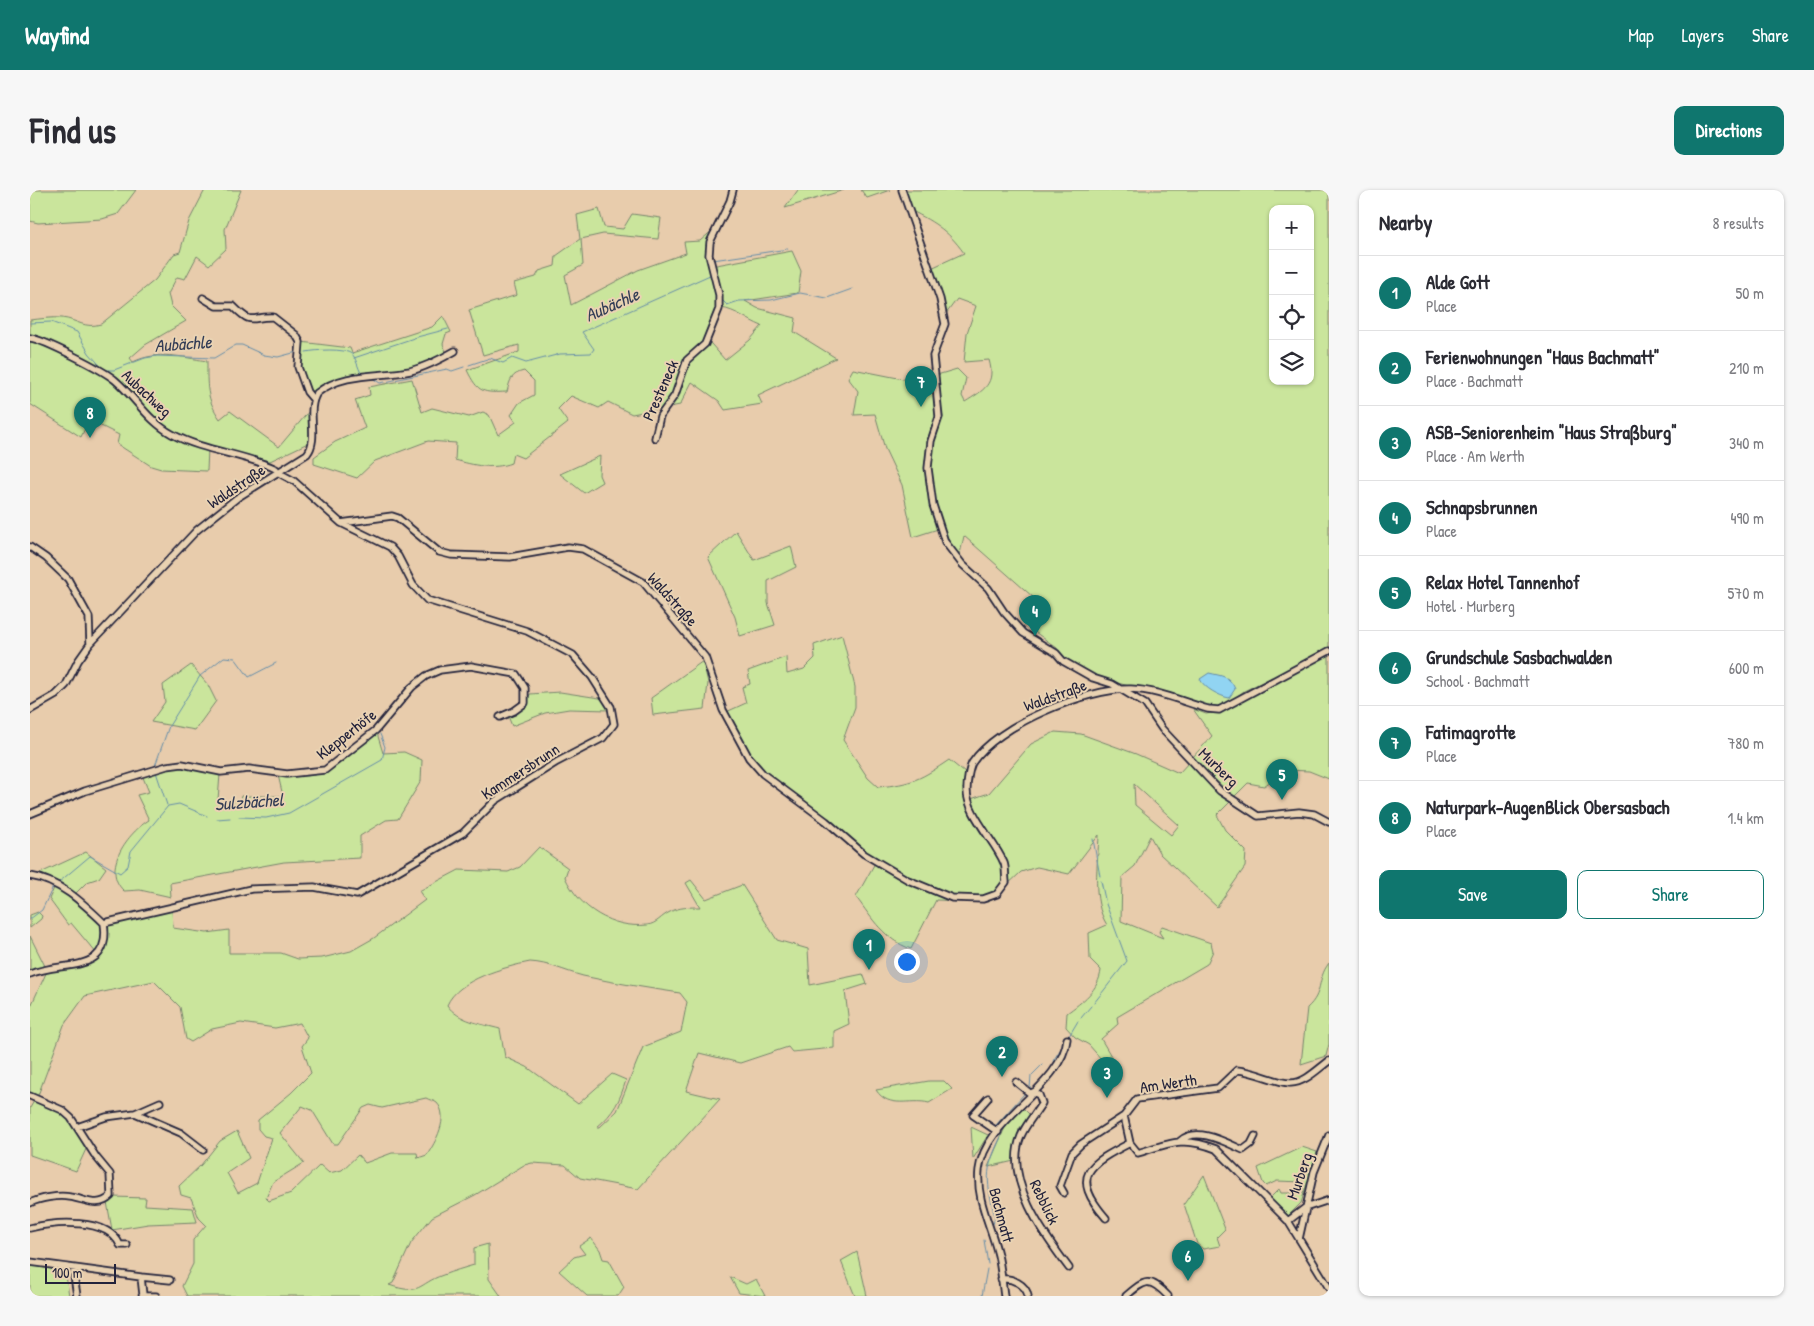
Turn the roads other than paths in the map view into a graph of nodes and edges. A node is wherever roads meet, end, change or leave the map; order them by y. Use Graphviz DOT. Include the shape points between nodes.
graph roads {
  1 [pos="732,190"];
  2 [pos="902,190"];
  3 [pos="203,298"];
  4 [pos="30,338"];
  5 [pos="456,351"];
  6 [pos="313,399"];
  7 [pos="655,438"];
  8 [pos="277,471"];
  9 [pos="341,523"];
  10 [pos="30,547"];
  11 [pos="90,644"];
  12 [pos="1329,651"];
  13 [pos="1122,690"];
  14 [pos="30,710"];
  15 [pos="500,717"];
  16 [pos="30,814"];
  17 [pos="1329,822"];
  18 [pos="30,876"];
  19 [pos="104,923"];
  20 [pos="30,974"];
  21 [pos="1067,1039"];
  22 [pos="1329,1061"];
  23 [pos="1016,1082"];
  24 [pos="1032,1093"];
  25 [pos="30,1096"];
  26 [pos="988,1098"];
  27 [pos="160,1102"];
  28 [pos="135,1113"];
  29 [pos="1124,1116"];
  30 [pos="77,1126"];
  31 [pos="998,1132"];
  32 [pos="1329,1135"];
  33 [pos="1255,1136"];
  34 [pos="1178,1142"];
  35 [pos="1130,1143"];
  36 [pos="203,1150"];
  37 [pos="1064,1193"];
  38 [pos="1329,1200"];
  39 [pos="30,1203"];
  40 [pos="1305,1208"];
  41 [pos="1106,1218"];
  42 [pos="1288,1221"];
  43 [pos="30,1228"];
  44 [pos="1299,1239"];
  45 [pos="127,1245"];
  46 [pos="30,1262"];
  47 [pos="1069,1268"];
  48 [pos="73,1269"];
  49 [pos="141,1277"];
  50 [pos="1001,1279"];
  51 [pos="170,1280"];
  52 [pos="1329,1290"];
  53 [pos="77,1296"];
  54 [pos="143,1296"];
  55 [pos="156,1296"];
  56 [pos="1004,1296"];
  57 [pos="1028,1296"];
  58 [pos="1126,1296"];
  59 [pos="1168,1296"];
  60 [pos="1328,1296"];
  1 -- 7 [label="street, Presteneck" via="710,242 709,255 719,295 718,309 705,344 687,360 675,395 660,416"];
  2 -- 13 [label="street, Murberg" via="940,299 944,324 933,356 939,417 931,441 928,468 933,505 945,542 962,564 988,588 1023,633 1056,653 1063,661"];
  3 -- 6 [label="street" via="216,306 233,306 252,320 273,317 296,335 300,342 298,367"];
  4 -- 8 [label="street, Aubachweg" via="44,341 114,379 149,417 171,433 199,447 239,456"];
  5 -- 6 [label="street" via="438,362 410,370 339,381 323,388"];
  6 -- 8 [label="street" via="310,451 299,461"];
  8 -- 9 [label="street, Waldstraße" via="294,481"];
  8 -- 11 [label="street, Waldstraße" via="197,530"];
  9 -- 13 [label="street, Waldstraße" via="392,516 439,552 468,557 510,557 568,547 583,549 643,582 705,657 723,710 749,758 763,774 864,854 908,880 952,898 982,899 997,894 1006,882 1005,864 970,804 967,790 971,764 1005,732 1033,716 1091,696"];
  9 -- 19 [label="street, Kammersbrunn" via="390,547 413,585 427,600 527,631 573,655 611,707 614,724 603,738 495,800 463,833 357,896 314,887 251,889"];
  10 -- 11 [label="street" via="68,579 88,617"];
  11 -- 14 [label="street, Waldstraße" via="56,696"];
  12 -- 13 [label="street" via="1219,710 1146,691"];
  13 -- 17 [label="street, Murberg" via="1145,704 1162,729 1220,792 1258,816 1307,813"];
  15 -- 16 [label="street, Klepperhöfe" via="525,703 525,688 516,674 471,666 440,670 412,687 376,730 325,770 287,774 249,769 221,772 182,764 167,766 85,791"];
  18 -- 19 [label="street" via="55,885 76,898"];
  19 -- 20 [label="street" via="104,945 96,956 77,966 52,966"];
  21 -- 24 [label="street, Bachmatt" via="1060,1059"];
  22 -- 29 [label="street, Am Werth" via="1291,1083 1237,1070 1218,1088 1137,1099"];
  23 -- 24 [label="street"];
  24 -- 31 [label="street, Bachmatt"];
  24 -- 47 [label="street, Rebblick" via="1038,1095 1042,1103 1021,1135 1018,1148 1020,1182 1040,1227"];
  25 -- 30 [label="street" via="62,1110"];
  26 -- 31 [label="street" via="973,1115"];
  27 -- 28 [label="street"];
  28 -- 30 [label="street"];
  28 -- 36 [label="street" via="181,1133"];
  29 -- 35 [label="street"];
  29 -- 37 [label="street" via="1072,1153 1060,1186"];
  30 -- 39 [label="street" via="110,1174 111,1196 106,1202 94,1203 69,1196"];
  31 -- 50 [label="street, Bachmatt" via="979,1168 980,1194 998,1254"];
  32 -- 40 [label="street, Murberg" via="1314,1172"];
  33 -- 34 [label="street" via="1243,1150 1200,1135 1185,1136"];
  34 -- 35 [label="street" via="1138,1153"];
  34 -- 42 [label="street" via="1206,1144 1216,1149"];
  35 -- 41 [label="street" via="1100,1158 1089,1169 1089,1191"];
  38 -- 40 [label="street"];
  40 -- 42 [label="street, Murberg"];
  40 -- 44 [label="street"];
  42 -- 44 [label="street"];
  43 -- 45 [label="street" via="66,1222 83,1224 100,1229 118,1240 120,1245"];
  44 -- 52 [label="street"];
  46 -- 48 [label="street"];
  48 -- 49 [label="street"];
  48 -- 53 [label="street"];
  49 -- 51 [label="street"];
  49 -- 54 [label="street"];
  50 -- 56 [label="street, Bachmatt"];
  50 -- 57 [label="street" via="1014,1280 1027,1291"];
  52 -- 60 [label="street"];
  54 -- 55 [label="street"];
  58 -- 59 [label="street" via="1147,1281 1157,1284"];
}
